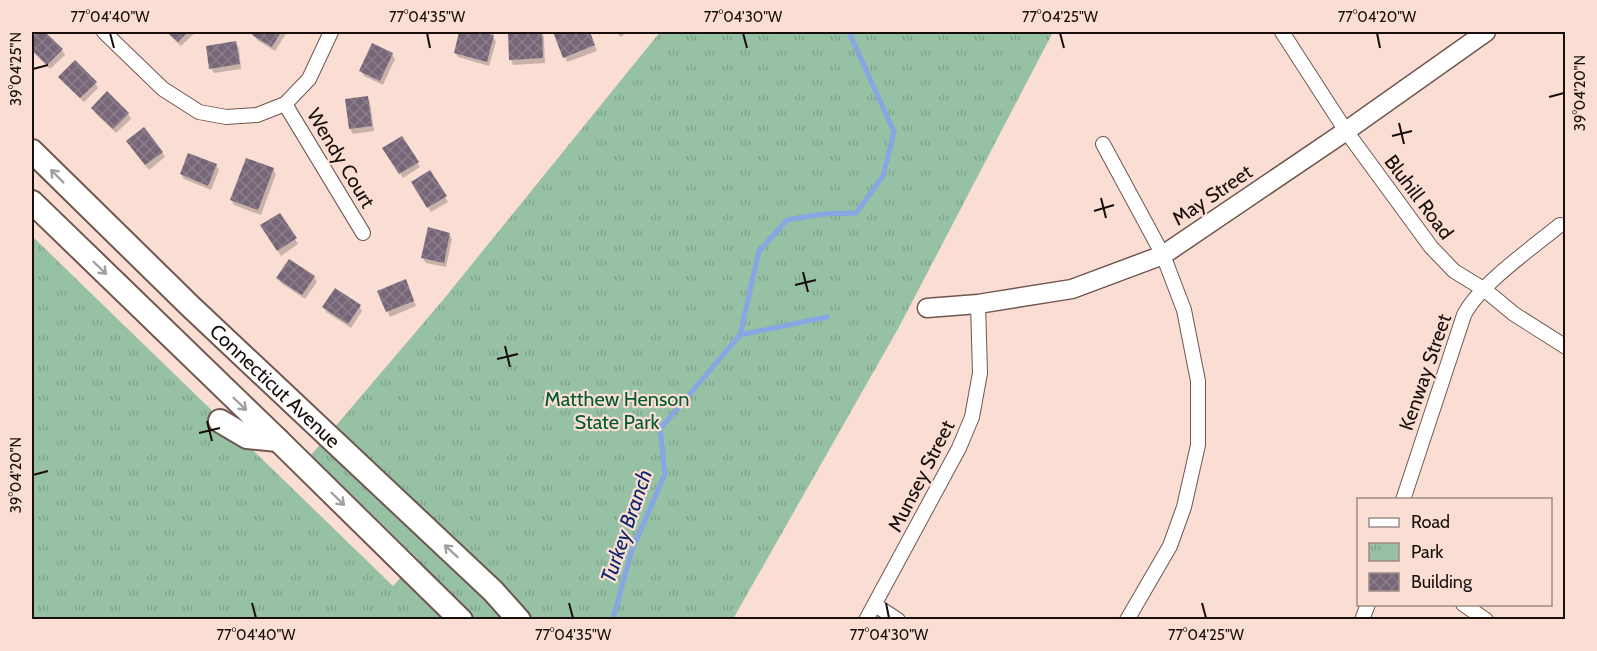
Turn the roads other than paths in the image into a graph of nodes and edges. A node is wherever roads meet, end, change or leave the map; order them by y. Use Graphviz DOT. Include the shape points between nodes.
graph roads {
  1 [pos="105,32"];
  2 [pos="331,32"];
  3 [pos="1282,32"];
  4 [pos="1486,32"];
  5 [pos="285,104"];
  6 [pos="1346,131"];
  7 [pos="1103,144"];
  8 [pos="32,151"];
  9 [pos="32,202"];
  10 [pos="1560,225"];
  11 [pos="363,233"];
  12 [pos="1163,255"];
  13 [pos="1485,290"];
  14 [pos="978,304"];
  15 [pos="189,305"];
  16 [pos="927,308"];
  17 [pos="164,330"];
  18 [pos="1566,347"];
  19 [pos="220,421"];
  20 [pos="278,440"];
  21 [pos="1404,498"];
  22 [pos="875,605"];
  23 [pos="1466,606"];
  24 [pos="461,620"];
  25 [pos="519,620"];
  26 [pos="866,620"];
  27 [pos="898,620"];
  28 [pos="1127,620"];
  29 [pos="1486,620"];
  1 -- 5 [label="street" via="163,89 199,112 226,117 257,115"];
  2 -- 5 [label="street" via="309,79"];
  3 -- 6 [label="street, Bluhill Road"];
  4 -- 6 [label="street, May Street"];
  5 -- 11 [label="street, Wendy Court"];
  6 -- 12 [label="street, May Street"];
  6 -- 13 [label="street, Bluhill Road" via="1431,247 1454,271"];
  7 -- 12 [label="street"];
  15 -- 8 [label="main road, Connecticut Avenue, one-way"];
  9 -- 17 [label="main road, Connecticut Avenue, one-way"];
  10 -- 13 [label="street, Kenway Street"];
  12 -- 14 [label="street, May Street" via="1072,289"];
  12 -- 28 [label="street" via="1184,310 1198,381 1198,445 1184,507 1170,546"];
  13 -- 18 [label="street, Bluhill Road"];
  13 -- 21 [label="street, Kenway Street" via="1464,315"];
  14 -- 16 [label="street, May Street"];
  14 -- 22 [label="street, Munsey Street" via="980,372 972,417"];
  15 -- 17 [label="main road"];
  25 -- 15 [label="main road, Connecticut Avenue, one-way" via="493,591"];
  17 -- 20 [label="main road, Connecticut Avenue, one-way"];
  19 -- 20 [label="main road" via="247,437"];
  20 -- 24 [label="main road, Connecticut Avenue, one-way"];
  22 -- 26 [label="street, Munsey Street"];
  22 -- 27 [label="street"];
  23 -- 29 [label="street"];
}
